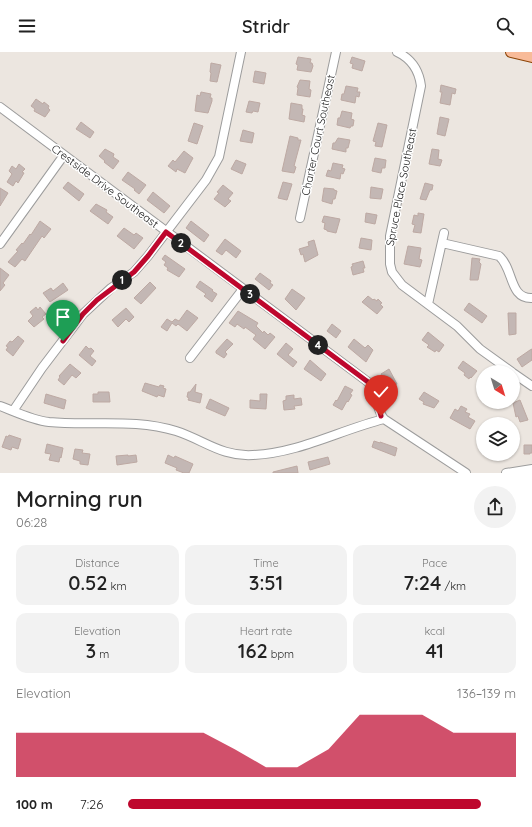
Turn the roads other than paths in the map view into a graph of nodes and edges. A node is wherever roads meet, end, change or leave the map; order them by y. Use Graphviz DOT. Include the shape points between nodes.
graph roads {
  1 [pos="241,52"];
  2 [pos="336,52"];
  3 [pos="398,52"];
  4 [pos="511,52"];
  5 [pos="532,57"];
  6 [pos="0,107"];
  7 [pos="64,155"];
  8 [pos="300,218"];
  9 [pos="166,232"];
  10 [pos="3,233"];
  11 [pos="444,233"];
  12 [pos="442,243"];
  13 [pos="0,244"];
  14 [pos="243,289"];
  15 [pos="532,298"];
  16 [pos="428,304"];
  17 [pos="190,358"];
  18 [pos="502,365"];
  19 [pos="520,378"];
  20 [pos="532,386"];
  21 [pos="0,406"];
  22 [pos="13,411"];
  23 [pos="384,419"];
  24 [pos="532,469"];
  25 [pos="466,473"];
  26 [pos="506,473"];
  1 -- 9 [label="street" via="219,157 206,180"];
  2 -- 8 [label="street, Charter Court Southeast"];
  3 -- 16 [label="street, Spruce Place Southeast" via="415,66 420,86 390,236 390,264 394,276 402,285"];
  4 -- 5 [label="main road"];
  6 -- 7 [label="street, Crestside Drive Southeast"];
  7 -- 9 [label="street, Crestside Drive Southeast"];
  7 -- 10 [label="street"];
  9 -- 14 [label="street, Crestside Drive Southeast"];
  9 -- 22 [label="street" via="134,272 111,288 83,314"];
  10 -- 13 [label="street"];
  11 -- 12 [label="street"];
  12 -- 15 [label="street" via="499,256 505,261 513,287 519,294"];
  12 -- 16 [label="street"];
  14 -- 17 [label="street"];
  14 -- 23 [label="street, Crestside Drive Southeast" via="368,382 374,390"];
  16 -- 18 [label="street, Spruce Place Southeast"];
  19 -- 20 [label="street, Spruce Place Southeast"];
  21 -- 22 [label="street"];
  22 -- 23 [label="street" via="50,422 120,423 164,428 194,438 220,451 252,455 296,448"];
  23 -- 25 [label="street"];
  24 -- 26 [label="street"];
}
